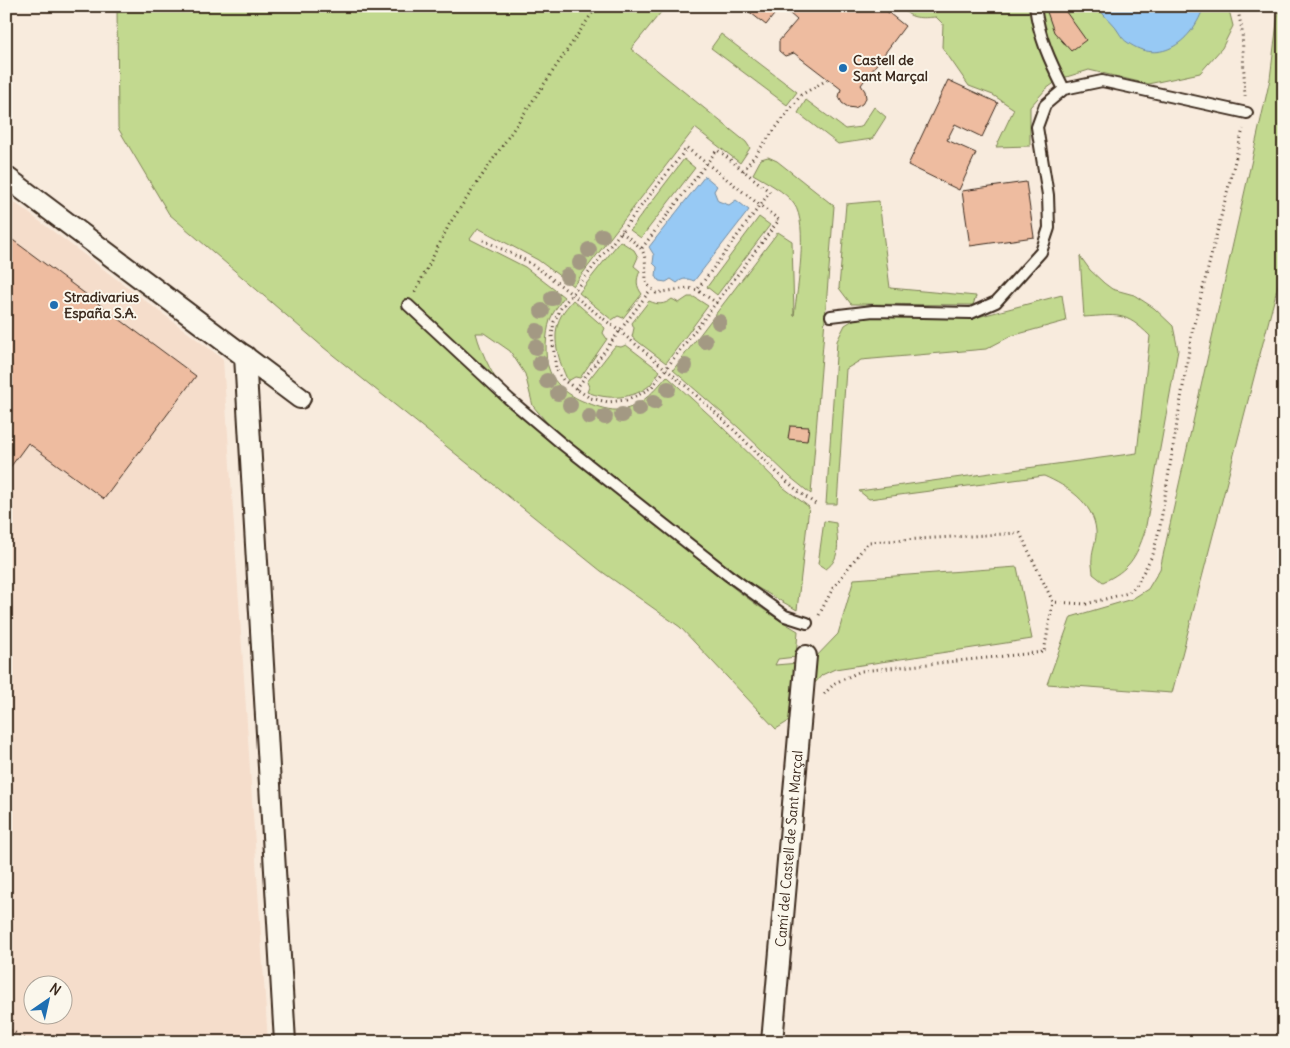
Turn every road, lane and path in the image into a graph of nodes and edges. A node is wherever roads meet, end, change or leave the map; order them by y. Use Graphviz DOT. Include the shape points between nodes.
graph roads {
  1 [pos="597,6"];
  2 [pos="1035,6"];
  3 [pos="1237,6"];
  4 [pos="827,80"];
  5 [pos="1064,89"];
  6 [pos="1247,114"];
  7 [pos="706,163"];
  8 [pos="744,171"];
  9 [pos="6,177"];
  10 [pos="760,205"];
  11 [pos="621,232"];
  12 [pos="483,240"];
  13 [pos="642,248"];
  14 [pos="651,289"];
  15 [pos="697,290"];
  16 [pos="572,295"];
  17 [pos="717,303"];
  18 [pos="408,304"];
  19 [pos="831,316"];
  20 [pos="619,332"];
  21 [pos="244,356"];
  22 [pos="667,369"];
  23 [pos="576,389"];
  24 [pos="300,398"];
  25 [pos="817,506"];
  26 [pos="1053,602"];
  27 [pos="811,622"];
  28 [pos="806,656"];
  29 [pos="800,718"];
  30 [pos="6,1028"];
  31 [pos="32,1042"];
  32 [pos="285,1042"];
  33 [pos="772,1042"];
  1 -- 18 [label="path" via="450,223"];
  2 -- 5 [label="lane" via="1037,28"];
  3 -- 6 [label="path" via="1242,30"];
  4 -- 8 [label="path" via="801,95"];
  5 -- 6 [label="lane" via="1102,81"];
  5 -- 19 [label="lane" via="1045,105 1037,127 1048,195 1049,228 1040,252 996,302 971,313 873,310"];
  6 -- 26 [label="path" via="1192,332 1153,554 1136,586 1128,594 1086,604"];
  7 -- 8 [label="path" via="717,150"];
  7 -- 10 [label="path"];
  7 -- 11 [label="path" via="687,148"];
  7 -- 13 [label="path"];
  8 -- 10 [label="path" via="770,192"];
  9 -- 21 [label="street"];
  10 -- 15 [label="path"];
  10 -- 17 [label="path" via="779,220"];
  11 -- 13 [label="path"];
  11 -- 16 [label="path"];
  12 -- 16 [label="path" via="524,260"];
  13 -- 14 [label="path" via="646,257 646,283"];
  14 -- 15 [label="path" via="656,293 688,288"];
  14 -- 20 [label="path"];
  15 -- 17 [label="path"];
  16 -- 20 [label="path"];
  16 -- 23 [label="path" via="554,322 552,336 556,370"];
  17 -- 22 [label="path"];
  18 -- 27 [label="lane" via="509,399 728,576 785,616"];
  20 -- 22 [label="path"];
  20 -- 23 [label="path"];
  21 -- 24 [label="street"];
  21 -- 32 [label="street"];
  22 -- 23 [label="path" via="652,387 626,400 608,402 590,398"];
  22 -- 25 [label="path" via="776,472"];
  26 -- 27 [label="path" via="1020,533 868,542"];
  26 -- 29 [label="path" via="1044,652 861,671 835,683"];
  28 -- 29 [label="street, Camí del Castell de Sant Marçal"];
  29 -- 33 [label="street, Camí del Castell de Sant Marçal"];
  30 -- 31 [label="path"];
}
